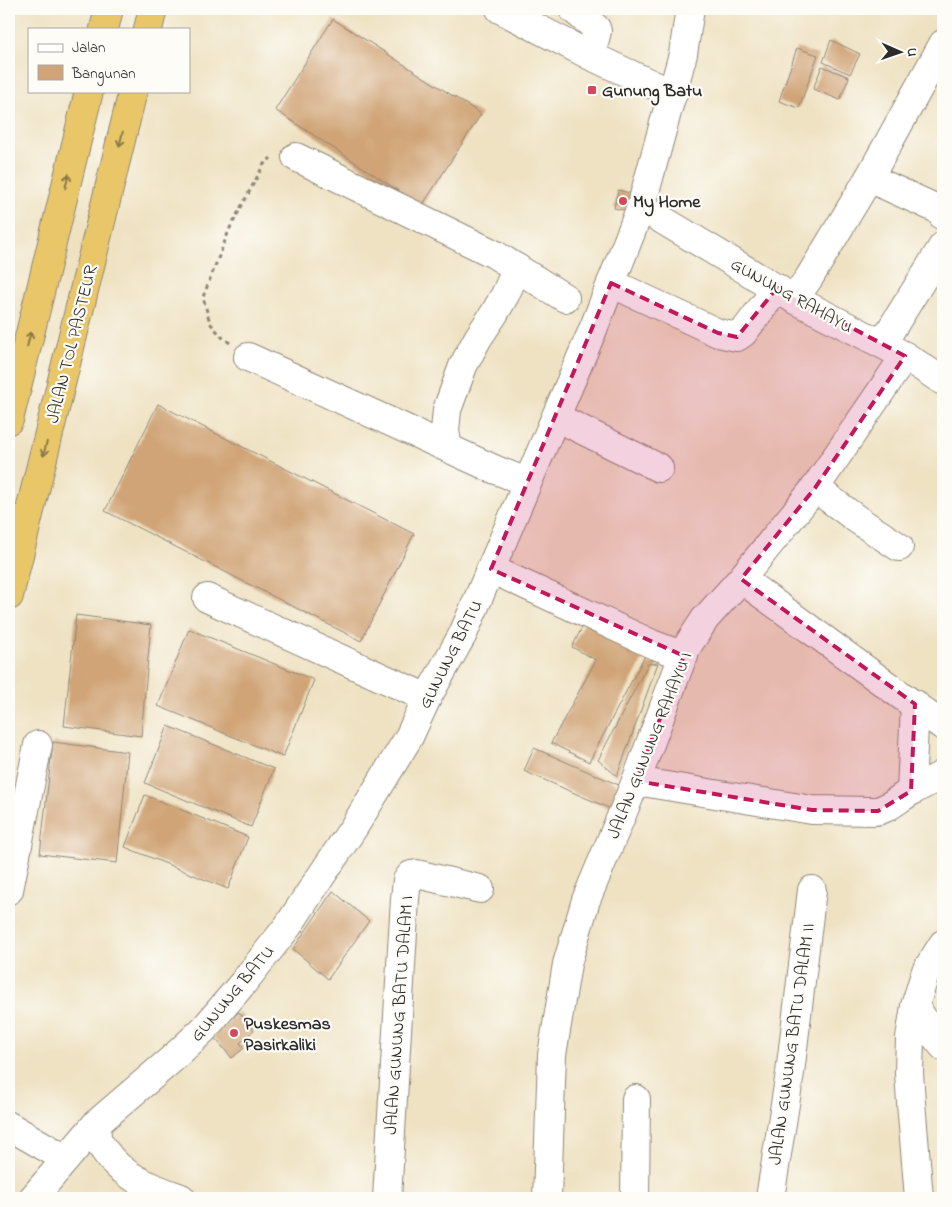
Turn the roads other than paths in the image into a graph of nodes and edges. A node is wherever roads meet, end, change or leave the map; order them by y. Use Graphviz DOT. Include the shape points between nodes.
graph roads {
  1 [pos="109,9"];
  2 [pos="153,9"];
  3 [pos="500,9"];
  4 [pos="573,9"];
  5 [pos="690,9"];
  6 [pos="104,28"];
  7 [pos="148,28"];
  8 [pos="943,44"];
  9 [pos="591,56"];
  10 [pos="89,92"];
  11 [pos="133,92"];
  12 [pos="673,94"];
  13 [pos="296,157"];
  14 [pos="869,178"];
  15 [pos="641,207"];
  16 [pos="942,211"];
  17 [pos="943,246"];
  18 [pos="517,268"];
  19 [pos="611,282"];
  20 [pos="786,294"];
  21 [pos="566,298"];
  22 [pos="893,350"];
  23 [pos="248,357"];
  24 [pos="943,381"];
  25 [pos="556,416"];
  26 [pos="9,420"];
  27 [pos="448,448"];
  28 [pos="659,468"];
  29 [pos="528,482"];
  30 [pos="815,488"];
  31 [pos="899,547"];
  32 [pos="491,569"];
  33 [pos="741,579"];
  34 [pos="9,596"];
  35 [pos="207,598"];
  36 [pos="684,656"];
  37 [pos="427,698"];
  38 [pos="915,704"];
  39 [pos="943,726"];
  40 [pos="38,745"];
  41 [pos="943,774"];
  42 [pos="636,781"];
  43 [pos="911,791"];
  44 [pos="9,890"];
  45 [pos="480,890"];
  46 [pos="812,890"];
  47 [pos="943,944"];
  48 [pos="915,1006"];
  49 [pos="943,1046"];
  50 [pos="943,1062"];
  51 [pos="910,1073"];
  52 [pos="636,1099"];
  53 [pos="96,1124"];
  54 [pos="9,1126"];
  55 [pos="66,1159"];
  56 [pos="34,1198"];
  57 [pos="181,1198"];
  58 [pos="387,1198"];
  59 [pos="548,1198"];
  60 [pos="635,1198"];
  61 [pos="770,1198"];
  62 [pos="919,1198"];
  1 -- 6 [label="highway"];
  2 -- 7 [label="highway"];
  3 -- 9 [label="street"];
  4 -- 9 [label="street" via="596,28"];
  5 -- 12 [label="street, GUNUNG BATU" via="684,54"];
  8 -- 14 [label="street"];
  9 -- 12 [label="street"];
  26 -- 10 [label="highway, one-way"];
  11 -- 34 [label="highway, JALAN TOL PASTEUR, one-way"];
  12 -- 15 [label="street, GUNUNG BATU"];
  13 -- 18 [label="street"];
  14 -- 16 [label="street"];
  14 -- 20 [label="street" via="809,278"];
  15 -- 19 [label="street, GUNUNG BATU"];
  15 -- 20 [label="street, GUNUNG RAHAYU"];
  17 -- 22 [label="street, JALAN GUNUNG RAHAYU I"];
  18 -- 21 [label="street"];
  18 -- 27 [label="street" via="456,383 447,410 445,431"];
  19 -- 20 [label="street" via="718,333 737,337"];
  19 -- 25 [label="street, GUNUNG BATU"];
  20 -- 22 [label="street, GUNUNG RAHAYU"];
  22 -- 24 [label="street, GUNUNG RAHAYU"];
  22 -- 30 [label="street, JALAN GUNUNG RAHAYU I"];
  23 -- 27 [label="street"];
  25 -- 28 [label="street"];
  25 -- 29 [label="street, GUNUNG BATU"];
  27 -- 29 [label="street"];
  29 -- 32 [label="street, GUNUNG BATU"];
  30 -- 31 [label="street"];
  30 -- 33 [label="street, JALAN GUNUNG RAHAYU I"];
  32 -- 36 [label="street"];
  32 -- 37 [label="street, GUNUNG BATU" via="463,634"];
  33 -- 36 [label="street, JALAN GUNUNG RAHAYU I" via="705,619"];
  33 -- 38 [label="street"];
  35 -- 37 [label="street"];
  36 -- 42 [label="street, JALAN GUNUNG RAHAYU I"];
  37 -- 53 [label="street, GUNUNG BATU" via="395,760 288,926 204,1029"];
  38 -- 39 [label="street"];
  38 -- 43 [label="street"];
  40 -- 44 [label="street"];
  41 -- 43 [label="street"];
  42 -- 43 [label="street" via="812,810 878,811"];
  42 -- 59 [label="street, JALAN GUNUNG RAHAYU I" via="586,900 567,964 552,1055"];
  45 -- 58 [label="street, JALAN GUNUNG BATU DALAM I" via="417,874 412,874 407,880"];
  46 -- 61 [label="street, JALAN GUNUNG BATU DALAM II" via="790,1073"];
  47 -- 48 [label="street" via="926,971"];
  48 -- 49 [label="street"];
  48 -- 51 [label="street" via="910,1038"];
  50 -- 51 [label="street" via="932,1063"];
  51 -- 62 [label="street"];
  52 -- 60 [label="street"];
  53 -- 55 [label="street, GUNUNG BATU"];
  53 -- 57 [label="street" via="98,1141 124,1172"];
  54 -- 55 [label="street"];
  55 -- 56 [label="street, GUNUNG BATU"];
}
